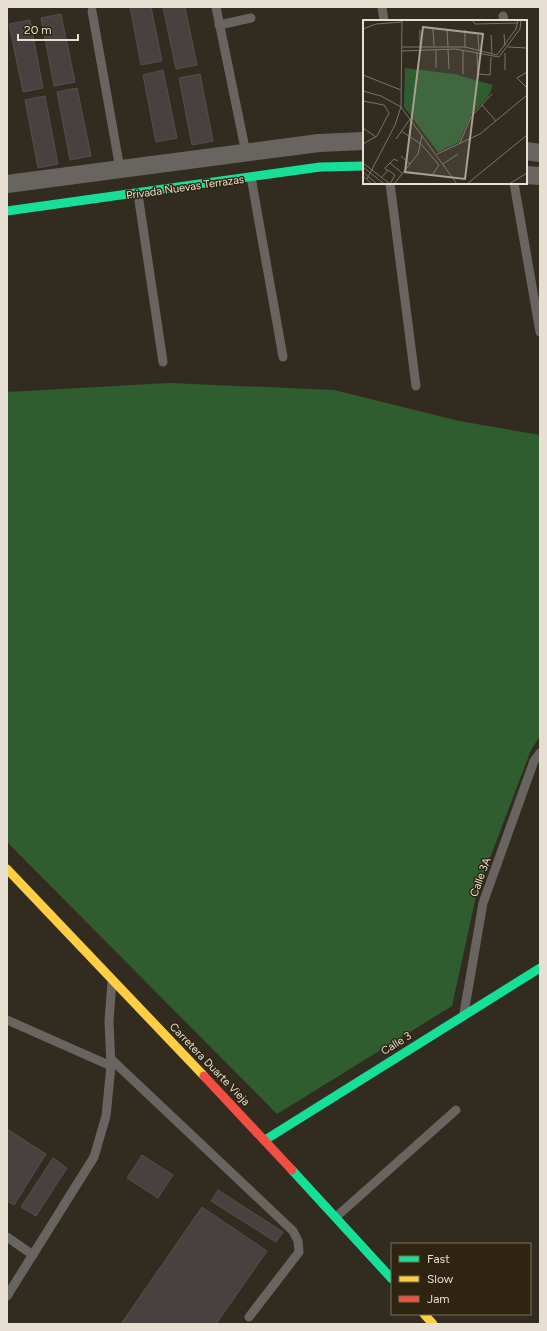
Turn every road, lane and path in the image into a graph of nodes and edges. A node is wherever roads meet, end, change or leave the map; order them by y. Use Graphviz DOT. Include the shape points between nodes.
graph roads {
  1 [pos="216,7"];
  2 [pos="382,7"];
  3 [pos="92,11"];
  4 [pos="251,18"];
  5 [pos="384,20"];
  6 [pos="219,25"];
  7 [pos="363,141"];
  8 [pos="246,153"];
  9 [pos="363,166"];
  10 [pos="120,169"];
  11 [pos="527,175"];
  12 [pos="540,176"];
  13 [pos="251,178"];
  14 [pos="7,184"];
  15 [pos="390,184"];
  16 [pos="514,184"];
  17 [pos="138,194"];
  18 [pos="7,211"];
  19 [pos="540,332"];
  20 [pos="283,357"];
  21 [pos="164,362"];
  22 [pos="416,386"];
  23 [pos="540,753"];
  24 [pos="7,869"];
  25 [pos="540,968"];
  26 [pos="113,979"];
  27 [pos="464,1015"];
  28 [pos="7,1020"];
  29 [pos="111,1063"];
  30 [pos="456,1110"];
  31 [pos="265,1140"];
  32 [pos="336,1217"];
  33 [pos="7,1237"];
  34 [pos="33,1255"];
  35 [pos="391,1278"];
  36 [pos="7,1296"];
  37 [pos="425,1315"];
  38 [pos="249,1317"];
  39 [pos="433,1324"];
  1 -- 6 [label="lane"];
  2 -- 5 [label="lane"];
  3 -- 10 [label="lane"];
  4 -- 6 [label="lane"];
  6 -- 8 [label="lane"];
  7 -- 8 [label="street"];
  8 -- 10 [label="street"];
  9 -- 13 [label="street, Privada Nuevas Terrazas" via="320,167"];
  10 -- 14 [label="street"];
  11 -- 12 [label="street"];
  13 -- 17 [label="street, Privada Nuevas Terrazas"];
  13 -- 20 [label="lane"];
  15 -- 22 [label="lane"];
  16 -- 19 [label="lane"];
  17 -- 18 [label="street, Privada Nuevas Terrazas"];
  17 -- 21 [label="lane"];
  23 -- 27 [label="lane, Calle 3A" via="534,761 483,903"];
  24 -- 26 [label="street, Carretera Duarte Vieja"];
  25 -- 27 [label="street, Calle 3"];
  26 -- 29 [label="lane" via="109,1021"];
  26 -- 31 [label="street, Carretera Duarte Vieja"];
  27 -- 31 [label="street, Calle 3"];
  28 -- 29 [label="lane"];
  29 -- 34 [label="lane" via="106,1116 94,1157"];
  29 -- 38 [label="lane" via="293,1231 298,1241 299,1252"];
  30 -- 32 [label="lane"];
  31 -- 32 [label="street, Carretera Duarte Vieja"];
  32 -- 35 [label="street, Carretera Duarte Vieja"];
  33 -- 34 [label="lane"];
  34 -- 36 [label="lane"];
  37 -- 39 [label="street"];
}
